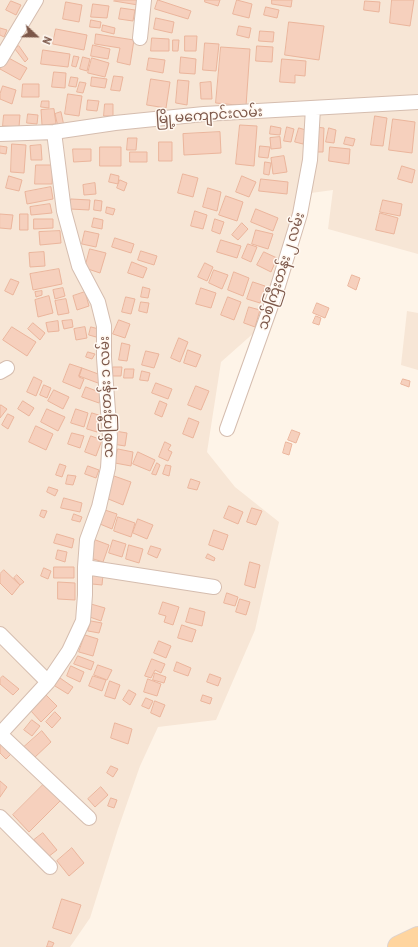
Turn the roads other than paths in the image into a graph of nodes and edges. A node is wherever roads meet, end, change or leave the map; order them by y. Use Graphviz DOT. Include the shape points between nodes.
graph roads {
  1 [pos="36,0"];
  2 [pos="144,0"];
  3 [pos="140,38"];
  4 [pos="0,60"];
  5 [pos="418,102"];
  6 [pos="313,108"];
  7 [pos="54,132"];
  8 [pos="0,134"];
  9 [pos="227,429"];
  10 [pos="85,567"];
  11 [pos="214,587"];
  12 [pos="0,634"];
  13 [pos="48,682"];
  14 [pos="0,734"];
  15 [pos="0,817"];
  16 [pos="89,818"];
  17 [pos="50,867"];
  18 [pos="418,938"];
  19 [pos="399,947"];
  1 -- 4 [label="street"];
  2 -- 3 [label="street"];
  5 -- 6 [label="street, မြို့မကျောင်းလမ်း"];
  6 -- 7 [label="street, မြို့မကျောင်းလမ်း" via="204,114"];
  6 -- 9 [label="street, သစ်ကြီးတန်း ၂ လမ်း" via="310,160 300,214 278,286"];
  7 -- 8 [label="street, မြို့မကျောင်းလမ်း"];
  7 -- 10 [label="street, သစ်ကြီးတန်း ၁ လမ်း" via="64,211 79,266 98,302 104,326 110,437 108,468 99,507 87,540"];
  10 -- 11 [label="street"];
  10 -- 13 [label="street, သစ်ကြီးတန်း ၁ လမ်း" via="83,621 70,651"];
  12 -- 13 [label="street"];
  13 -- 14 [label="street, သစ်ကြီးတန်း ၁ လမ်း"];
  14 -- 16 [label="street"];
  15 -- 17 [label="street"];
  18 -- 19 [label="main road"];
}
